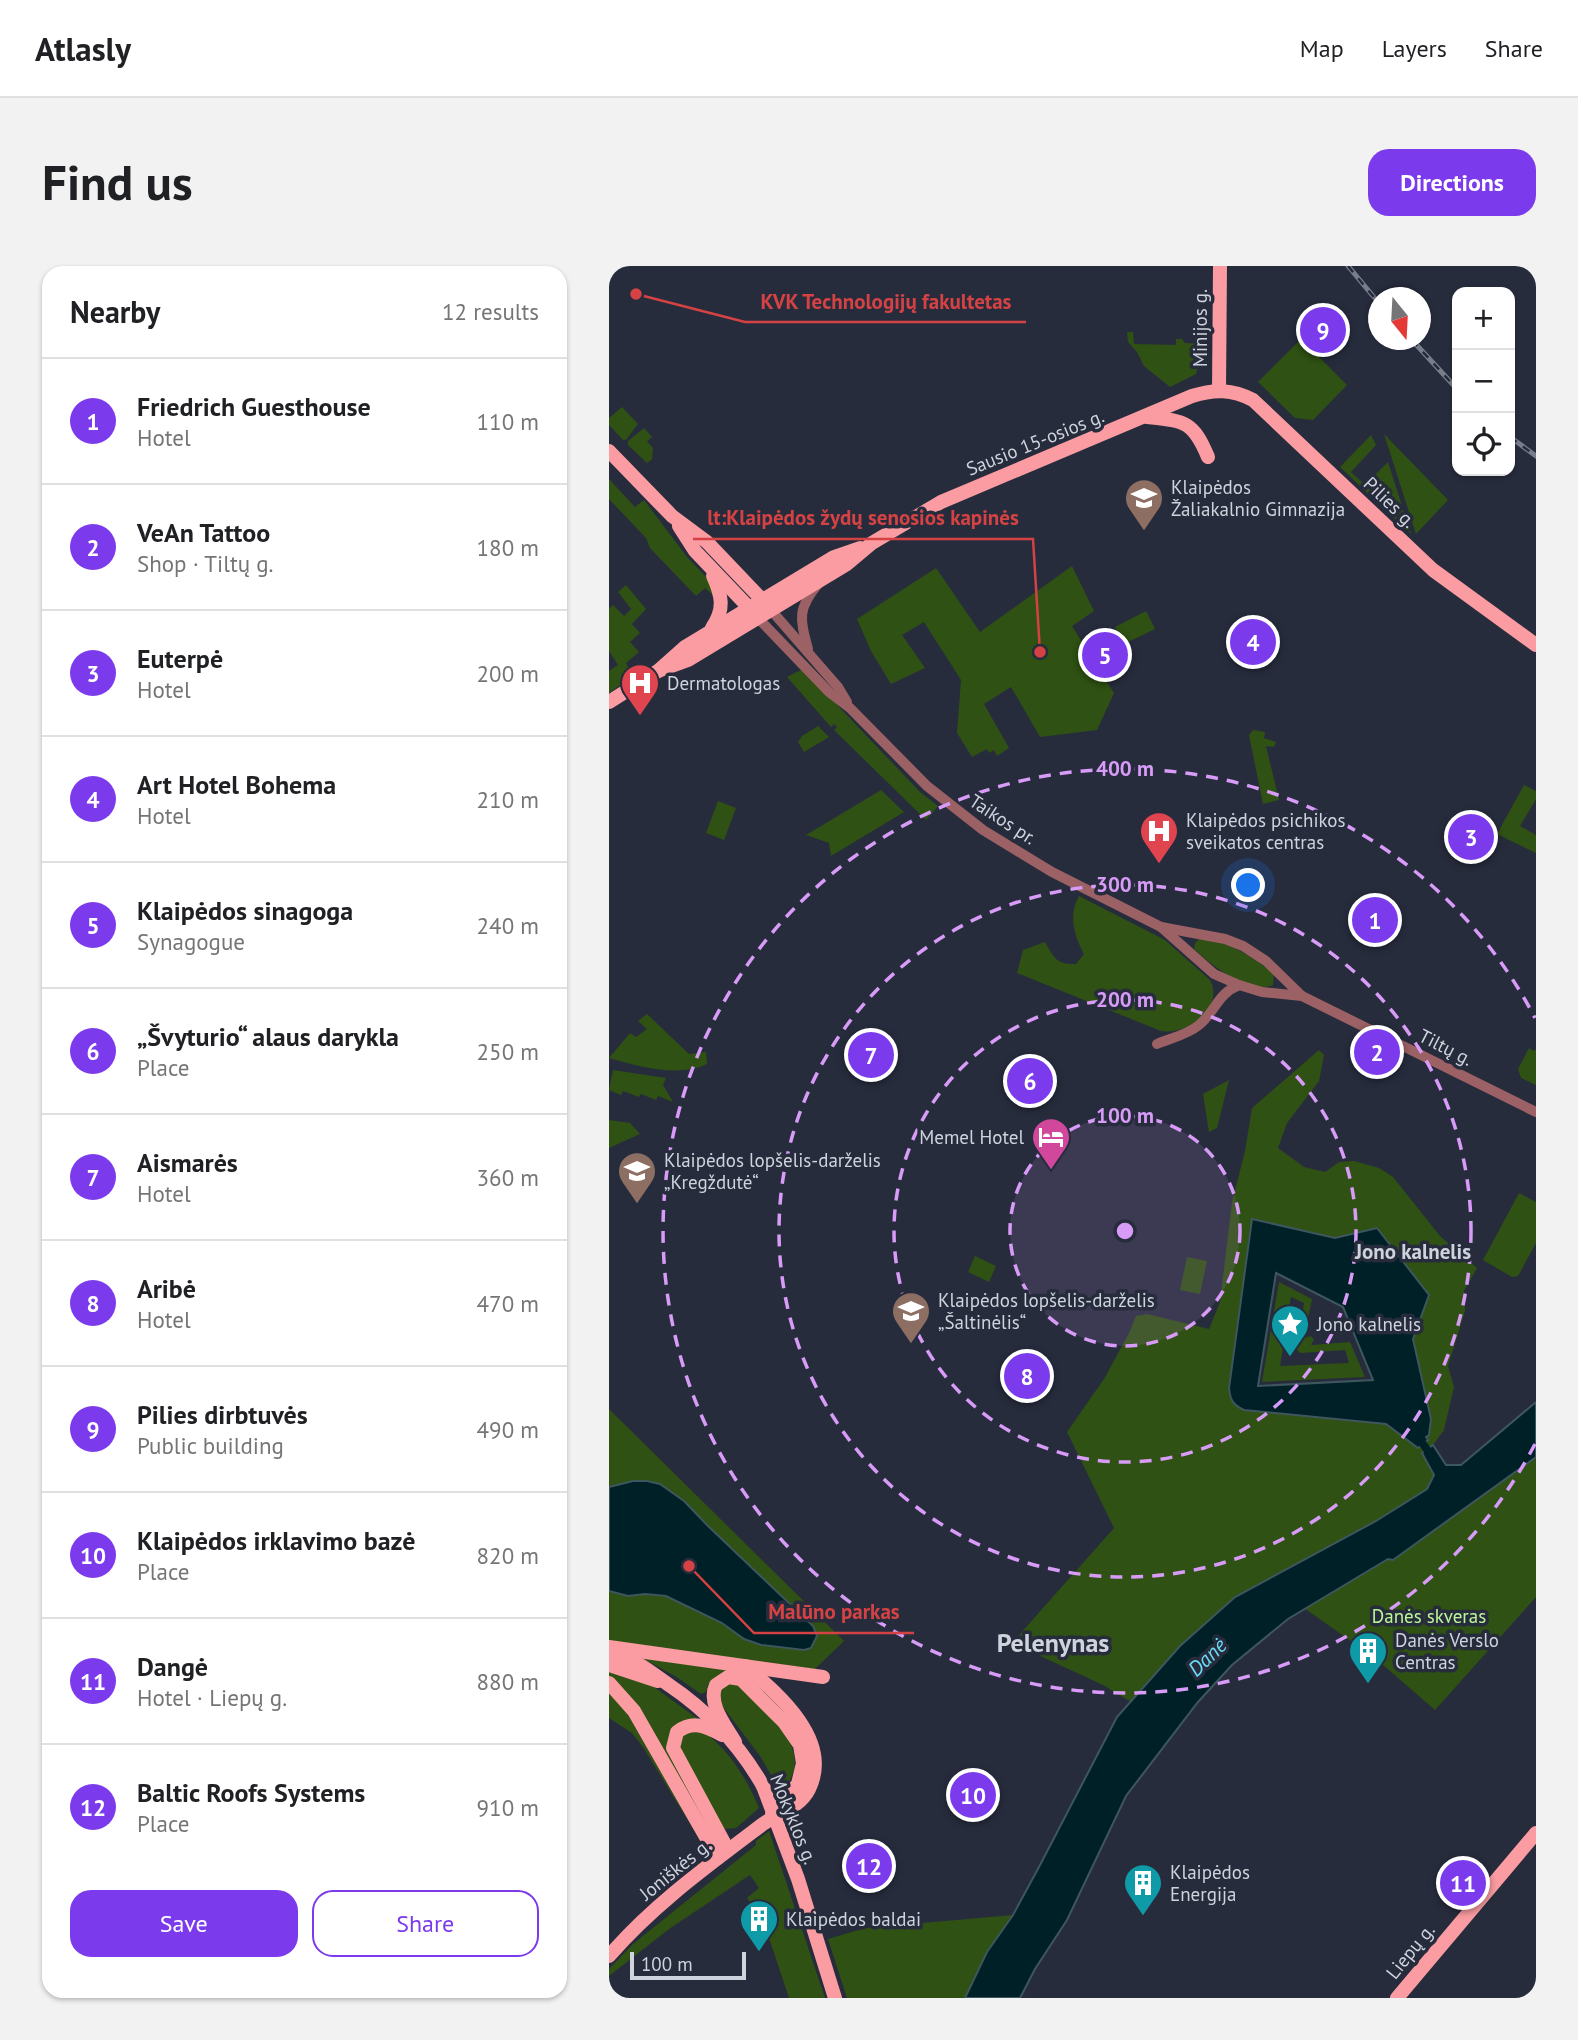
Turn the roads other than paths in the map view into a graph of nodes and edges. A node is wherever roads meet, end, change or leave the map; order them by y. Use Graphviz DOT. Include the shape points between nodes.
graph roads {
  1 [pos="1220,266"];
  2 [pos="1219,390"];
  3 [pos="1146,417"];
  4 [pos="609,451"];
  5 [pos="1208,457"];
  6 [pos="672,516"];
  7 [pos="872,543"];
  8 [pos="708,565"];
  9 [pos="823,579"];
  10 [pos="760,609"];
  11 [pos="708,633"];
  12 [pos="1536,645"];
  13 [pos="809,652"];
  14 [pos="658,671"];
  15 [pos="609,702"];
  16 [pos="850,708"];
  17 [pos="1161,927"];
  18 [pos="1202,934"];
  19 [pos="1191,956"];
  20 [pos="1277,971"];
  21 [pos="1214,974"];
  22 [pos="1239,985"];
  23 [pos="1262,992"];
  24 [pos="1302,996"];
  25 [pos="1215,1006"];
  26 [pos="1157,1044"];
  27 [pos="1536,1112"];
  28 [pos="609,1650"];
  29 [pos="609,1665"];
  30 [pos="744,1666"];
  31 [pos="823,1677"];
  32 [pos="609,1683"];
  33 [pos="669,1685"];
  34 [pos="788,1717"];
  35 [pos="735,1742"];
  36 [pos="1536,1833"];
  37 [pos="723,1854"];
  38 [pos="609,1956"];
  39 [pos="835,1998"];
  40 [pos="1397,1998"];
  1 -- 2 [label="main road, Minijos g."];
  2 -- 3 [label="main road, Sausio 15-osios g." via="1192,396"];
  2 -- 12 [label="main road, Pilies g." via="1253,400 1424,562"];
  3 -- 5 [label="main road" via="1176,421 1193,429"];
  3 -- 7 [label="main road, Sausio 15-osios g." via="950,498"];
  4 -- 6 [label="main road, Taikos pr."];
  6 -- 8 [label="main road, Taikos pr."];
  6 -- 10 [label="main road, Taikos pr." via="707,542"];
  7 -- 9 [label="main road, Sausio 15-osios g."];
  7 -- 10 [label="main road, Sausio 15-osios g." via="834,557"];
  8 -- 10 [label="main road, Taikos pr."];
  8 -- 11 [label="main road" via="722,597 720,616"];
  9 -- 10 [label="main road, Sausio 15-osios g."];
  9 -- 13 [label="street" via="801,612"];
  10 -- 11 [label="main road, Sausio 15-osios g."];
  10 -- 13 [label="street, Taikos pr."];
  10 -- 14 [label="main road, Sausio 15-osios g." via="688,660"];
  10 -- 16 [label="street, Taikos pr." via="829,692"];
  11 -- 14 [label="main road, Sausio 15-osios g."];
  13 -- 16 [label="street, Taikos pr."];
  14 -- 15 [label="main road, Sausio 15-osios g."];
  16 -- 17 [label="street, Taikos pr." via="926,786 965,817 1052,872"];
  17 -- 18 [label="street, Taikos pr."];
  17 -- 19 [label="street, Taikos pr."];
  18 -- 19 [label="street" via="1190,942"];
  18 -- 20 [label="street, Taikos pr." via="1243,946"];
  19 -- 21 [label="street, Taikos pr."];
  20 -- 23 [label="street" via="1276,985"];
  20 -- 24 [label="street, Tiltų g."];
  21 -- 22 [label="street, Tiltų g."];
  21 -- 25 [label="street"];
  22 -- 23 [label="street, Tiltų g."];
  22 -- 25 [label="street" via="1223,994"];
  23 -- 24 [label="street, Tiltų g."];
  24 -- 27 [label="street, Tiltų g."];
  25 -- 26 [label="street" via="1198,1027"];
  28 -- 30 [label="main road"];
  28 -- 33 [label="main road, Mokyklos g." via="643,1665"];
  29 -- 33 [label="main road, Mokyklos g."];
  30 -- 31 [label="main road"];
  30 -- 34 [label="main road"];
  32 -- 37 [label="main road" via="634,1711"];
  33 -- 35 [label="main road, Mokyklos g."];
  34 -- 35 [label="main road" via="741,1679 727,1677 716,1685 713,1695"];
  34 -- 37 [label="main road, Joniškės g." via="800,1745 801,1774 771,1817"];
  35 -- 37 [label="main road" via="695,1724 681,1728 673,1742"];
  35 -- 39 [label="main road, Mokyklos g., bridge" via="763,1786 785,1842"];
  36 -- 40 [label="main road, Liepų g."];
  37 -- 38 [label="main road, Joniškės g." via="650,1913"];
}
